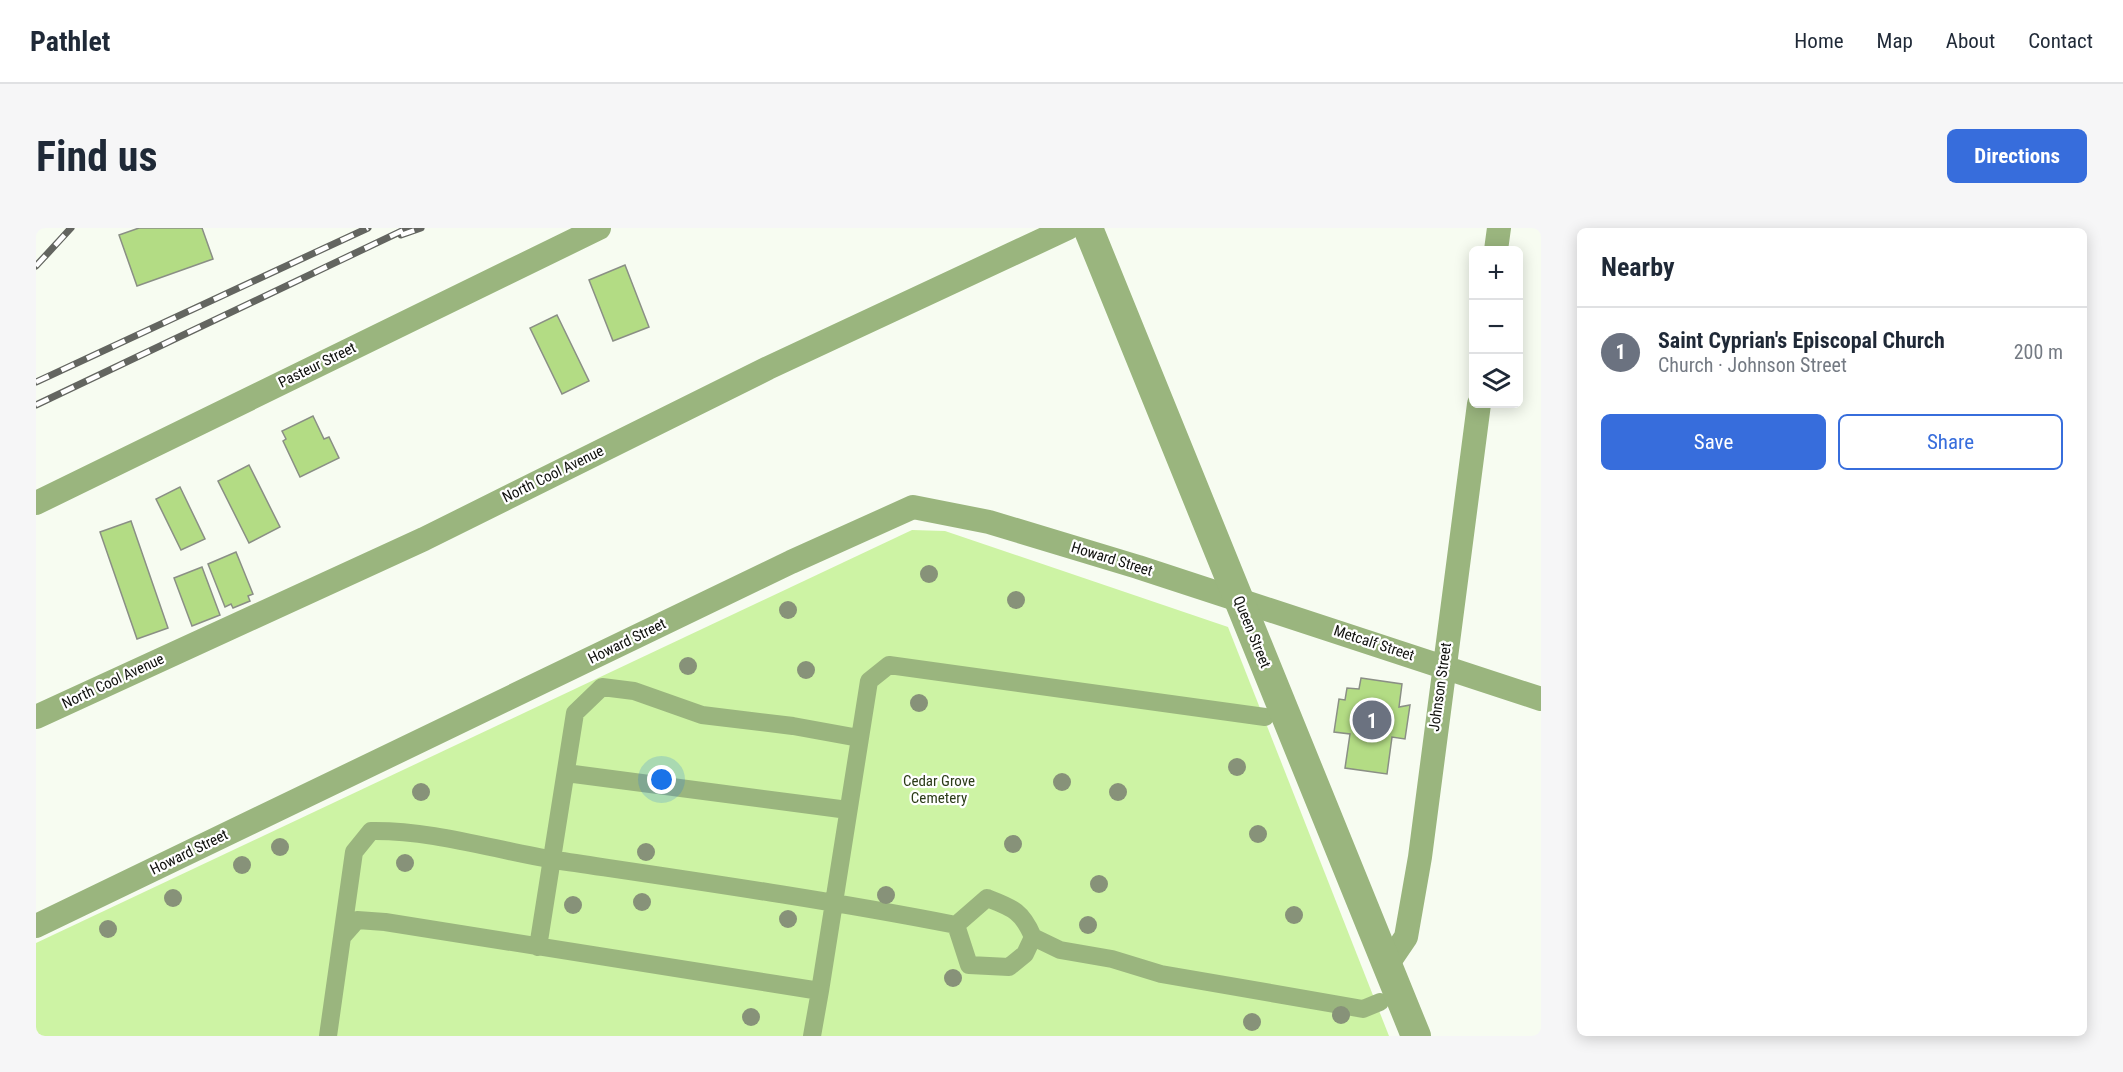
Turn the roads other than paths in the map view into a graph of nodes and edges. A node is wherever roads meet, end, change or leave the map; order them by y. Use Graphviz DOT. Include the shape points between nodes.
graph roads {
  1 [pos="599,228"];
  2 [pos="1068,228"];
  3 [pos="1088,228"];
  4 [pos="1499,228"];
  5 [pos="1497,246"];
  6 [pos="1479,408"];
  7 [pos="36,503"];
  8 [pos="1240,602"];
  9 [pos="1443,666"];
  10 [pos="1541,699"];
  11 [pos="36,717"];
  12 [pos="1265,717"];
  13 [pos="859,738"];
  14 [pos="566,773"];
  15 [pos="848,810"];
  16 [pos="552,859"];
  17 [pos="834,901"];
  18 [pos="956,925"];
  19 [pos="36,926"];
  20 [pos="1034,937"];
  21 [pos="342,938"];
  22 [pos="538,947"];
  23 [pos="1387,965"];
  24 [pos="820,991"];
  25 [pos="1380,1002"];
  26 [pos="328,1036"];
  27 [pos="812,1036"];
  28 [pos="1416,1036"];
  1 -- 7 [label="street, Pasteur Street"];
  2 -- 11 [label="street, North Cool Avenue" via="758,373 424,539"];
  3 -- 8 [label="street, Queen Street"];
  4 -- 5 [label="street"];
  6 -- 9 [label="street, Johnson Street"];
  8 -- 9 [label="street, Metcalf Street"];
  8 -- 19 [label="street, Howard Street" via="989,522 913,507 790,562"];
  8 -- 23 [label="street, Queen Street"];
  9 -- 10 [label="street, Metcalf Street"];
  9 -- 23 [label="street, Johnson Street" via="1410,918 1406,937"];
  12 -- 13 [label="street" via="889,665 869,681"];
  13 -- 14 [label="street" via="702,715 634,691 602,687 575,713"];
  13 -- 15 [label="street"];
  14 -- 15 [label="street"];
  14 -- 16 [label="street"];
  15 -- 17 [label="street"];
  16 -- 17 [label="street"];
  16 -- 21 [label="street" via="405,830 371,831 354,852"];
  16 -- 22 [label="street"];
  17 -- 18 [label="street"];
  17 -- 24 [label="street"];
  18 -- 20 [label="street" via="987,898 1014,909 1026,920"];
  18 -- 20 [label="street" via="969,965 1009,966 1025,954"];
  20 -- 25 [label="street" via="1060,950 1112,959 1161,974 1363,1009"];
  21 -- 22 [label="street" via="357,920"];
  21 -- 26 [label="street"];
  22 -- 24 [label="street"];
  23 -- 28 [label="street, Queen Street"];
  24 -- 27 [label="street"];
}
